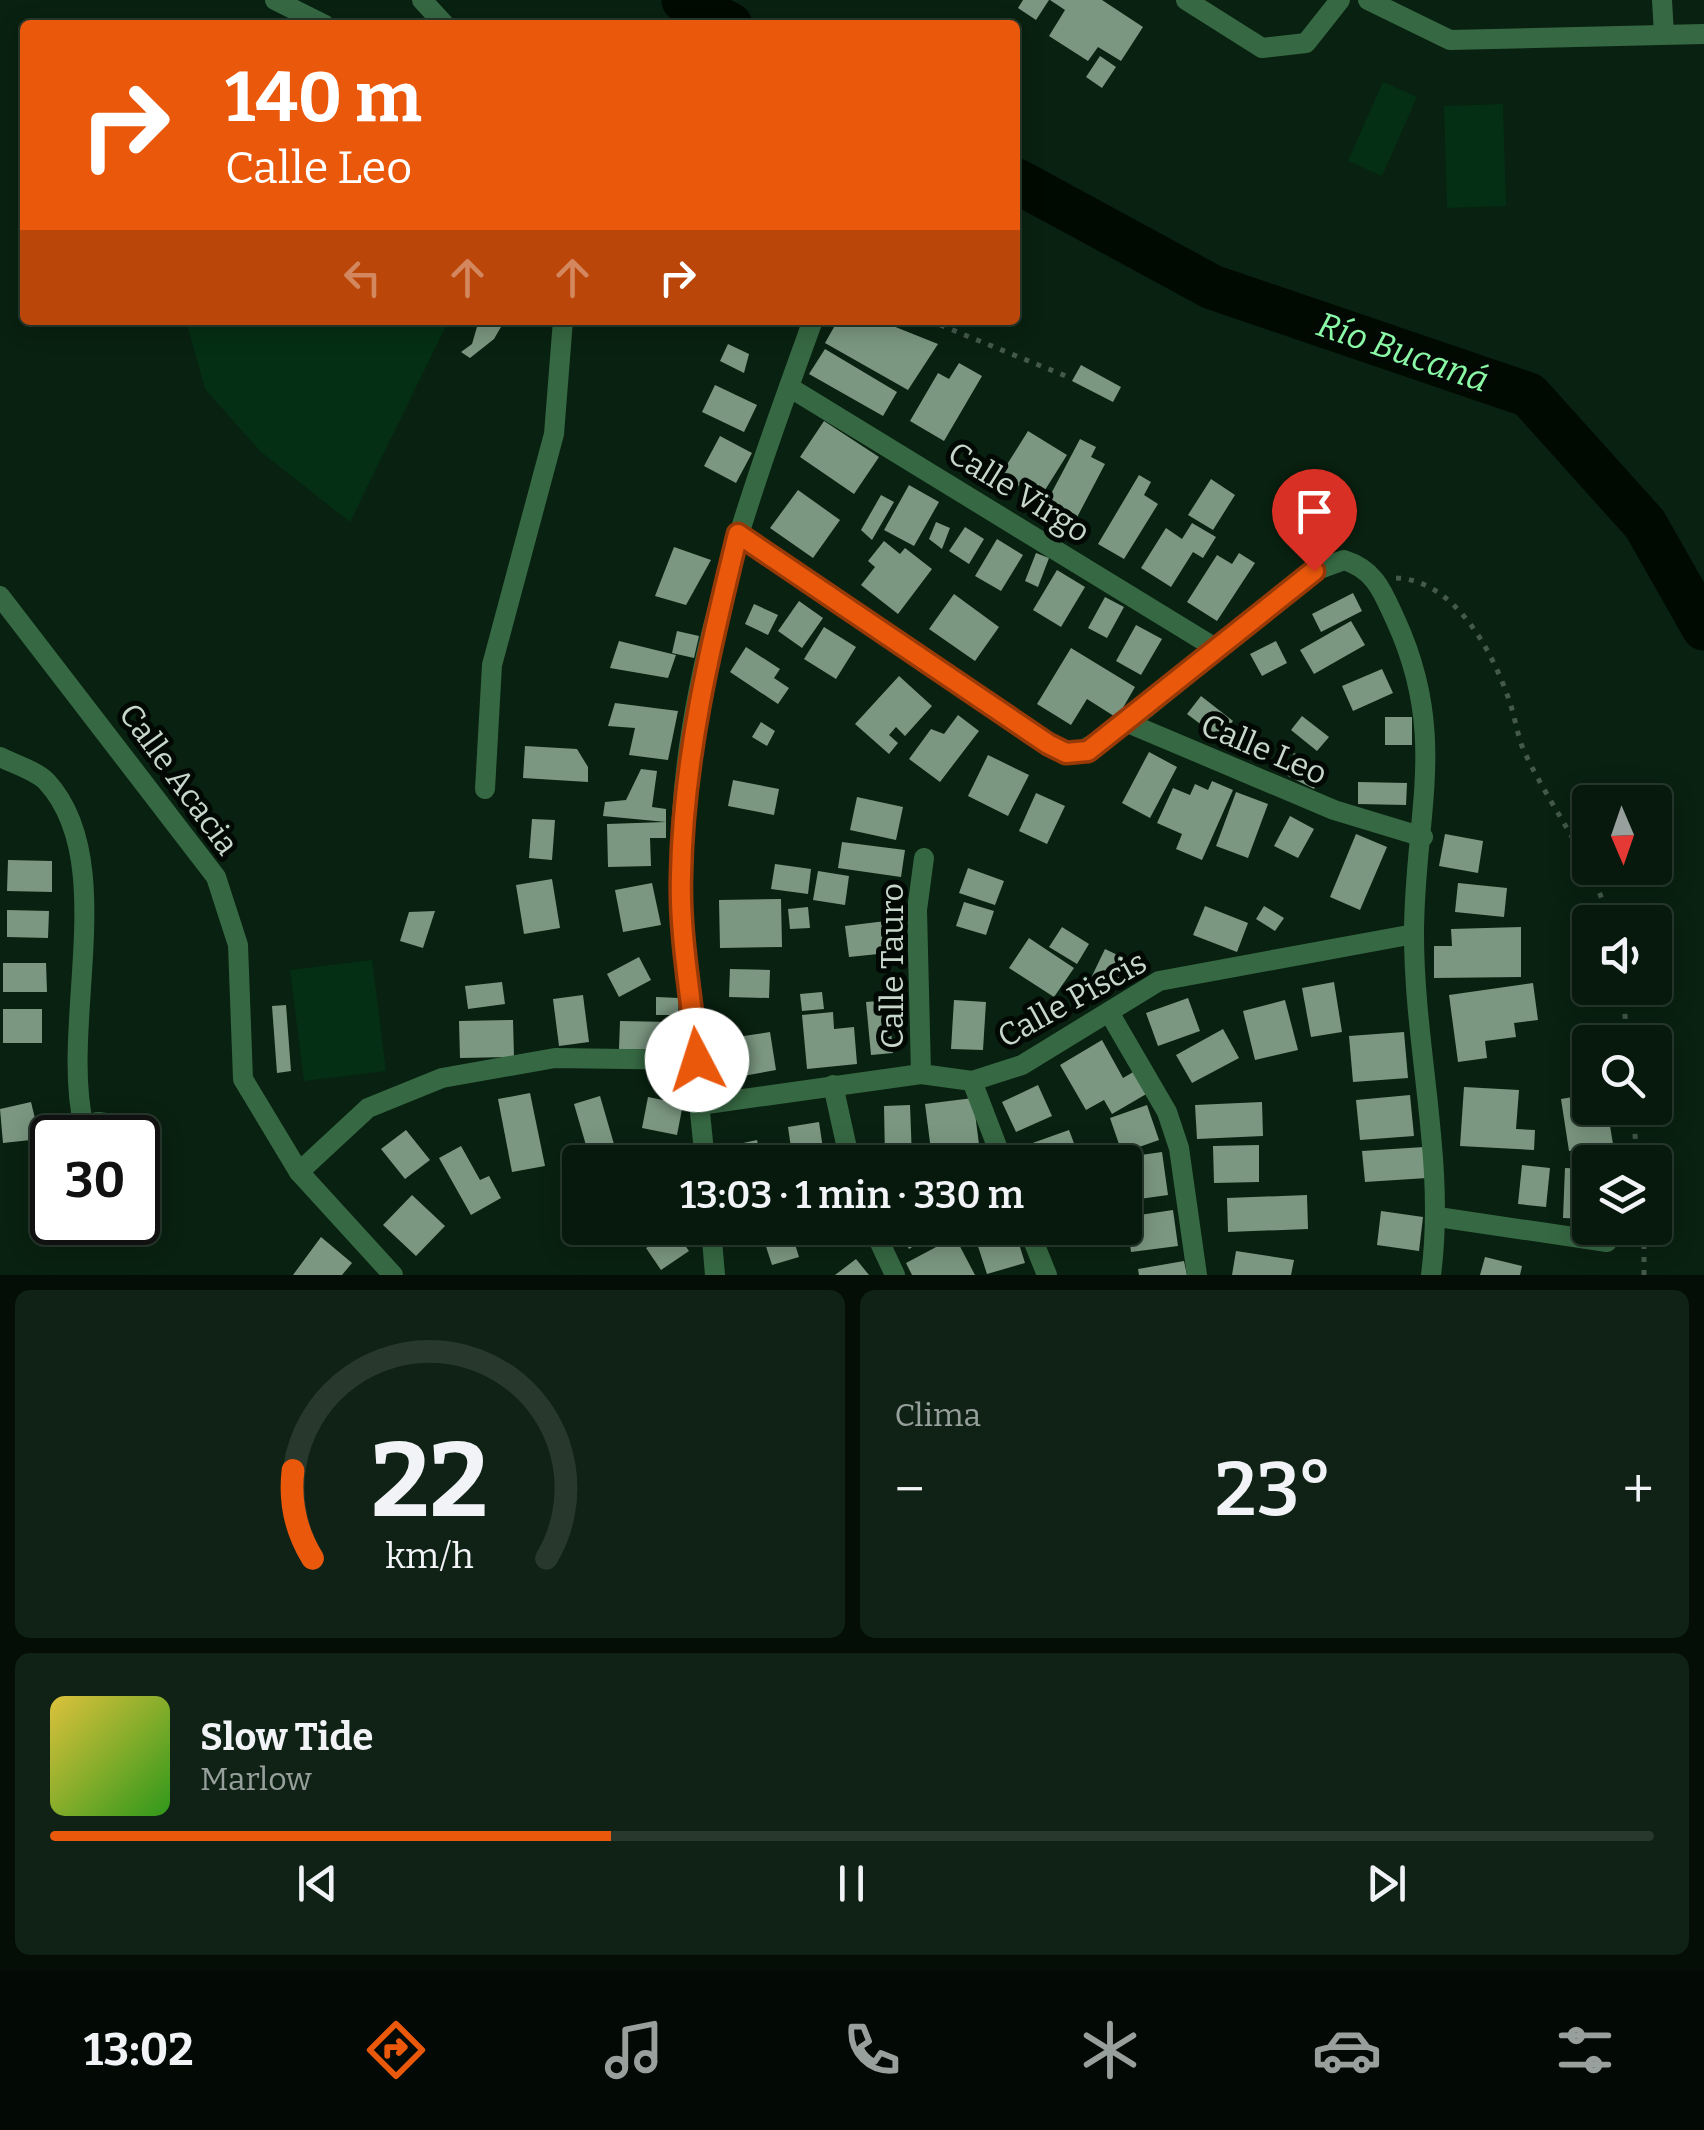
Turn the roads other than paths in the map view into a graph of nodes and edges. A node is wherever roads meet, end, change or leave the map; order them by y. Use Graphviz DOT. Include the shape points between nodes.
graph roads {
  1 [pos="275,0"];
  2 [pos="422,0"];
  3 [pos="1186,0"];
  4 [pos="1340,0"];
  5 [pos="1368,0"];
  6 [pos="1662,0"];
  7 [pos="315,20"];
  8 [pos="440,20"];
  9 [pos="1664,34"];
  10 [pos="1704,34"];
  11 [pos="563,325"];
  12 [pos="811,325"];
  13 [pos="789,387"];
  14 [pos="738,534"];
  15 [pos="1,599"];
  16 [pos="1217,649"];
  17 [pos="1128,723"];
  18 [pos="0,757"];
  19 [pos="485,790"];
  20 [pos="1423,837"];
  21 [pos="924,858"];
  22 [pos="1414,934"];
  23 [pos="1110,1014"];
  24 [pos="697,1060"];
  25 [pos="921,1074"];
  26 [pos="972,1081"];
  27 [pos="832,1085"];
  28 [pos="700,1105"];
  29 [pos="79,1115"];
  30 [pos="704,1145"];
  31 [pos="846,1145"];
  32 [pos="997,1145"];
  33 [pos="299,1172"];
  34 [pos="1438,1217"];
  35 [pos="1572,1237"];
  36 [pos="712,1245"];
  37 [pos="880,1245"];
  38 [pos="1035,1245"];
  39 [pos="393,1275"];
  40 [pos="715,1275"];
  41 [pos="895,1275"];
  42 [pos="1047,1275"];
  43 [pos="1197,1275"];
  44 [pos="1430,1275"];
  1 -- 7 [label="street"];
  2 -- 8 [label="street"];
  3 -- 4 [label="street" via="1262,48 1306,43"];
  5 -- 9 [label="street" via="1450,40"];
  6 -- 9 [label="street"];
  9 -- 10 [label="street"];
  11 -- 19 [label="street" via="554,434 492,665"];
  12 -- 13 [label="street"];
  13 -- 14 [label="street"];
  13 -- 16 [label="street, Calle Virgo"];
  14 -- 17 [label="street" via="1057,748 1088,751"];
  14 -- 24 [label="street" via="688,770 680,879"];
  15 -- 33 [label="street, Calle Acacia" via="216,877 238,946 244,1079"];
  16 -- 17 [label="street"];
  16 -- 20 [label="street" via="1314,571 1344,560 1371,573 1417,674 1428,747"];
  17 -- 20 [label="street, Calle Leo" via="1302,798"];
  18 -- 29 [label="street" via="46,780 76,827 84,875"];
  20 -- 22 [label="street"];
  21 -- 25 [label="street, Calle Tauro" via="917,910"];
  22 -- 23 [label="street, Calle Piscis" via="1159,981"];
  22 -- 34 [label="street"];
  23 -- 26 [label="street, Calle Piscis" via="1022,1065"];
  23 -- 43 [label="street" via="1167,1112"];
  24 -- 28 [label="street"];
  24 -- 33 [label="street" via="555,1058 442,1078 368,1108"];
  25 -- 26 [label="street, Calle Piscis"];
  25 -- 27 [label="street, Calle Piscis"];
  26 -- 32 [label="street"];
  27 -- 28 [label="street, Calle Piscis"];
  27 -- 31 [label="street"];
  28 -- 30 [label="street"];
  33 -- 39 [label="street, Calle Acacia"];
  34 -- 35 [label="street"];
  34 -- 44 [label="street"];
  36 -- 40 [label="street"];
  37 -- 41 [label="street"];
  38 -- 42 [label="street"];
}
